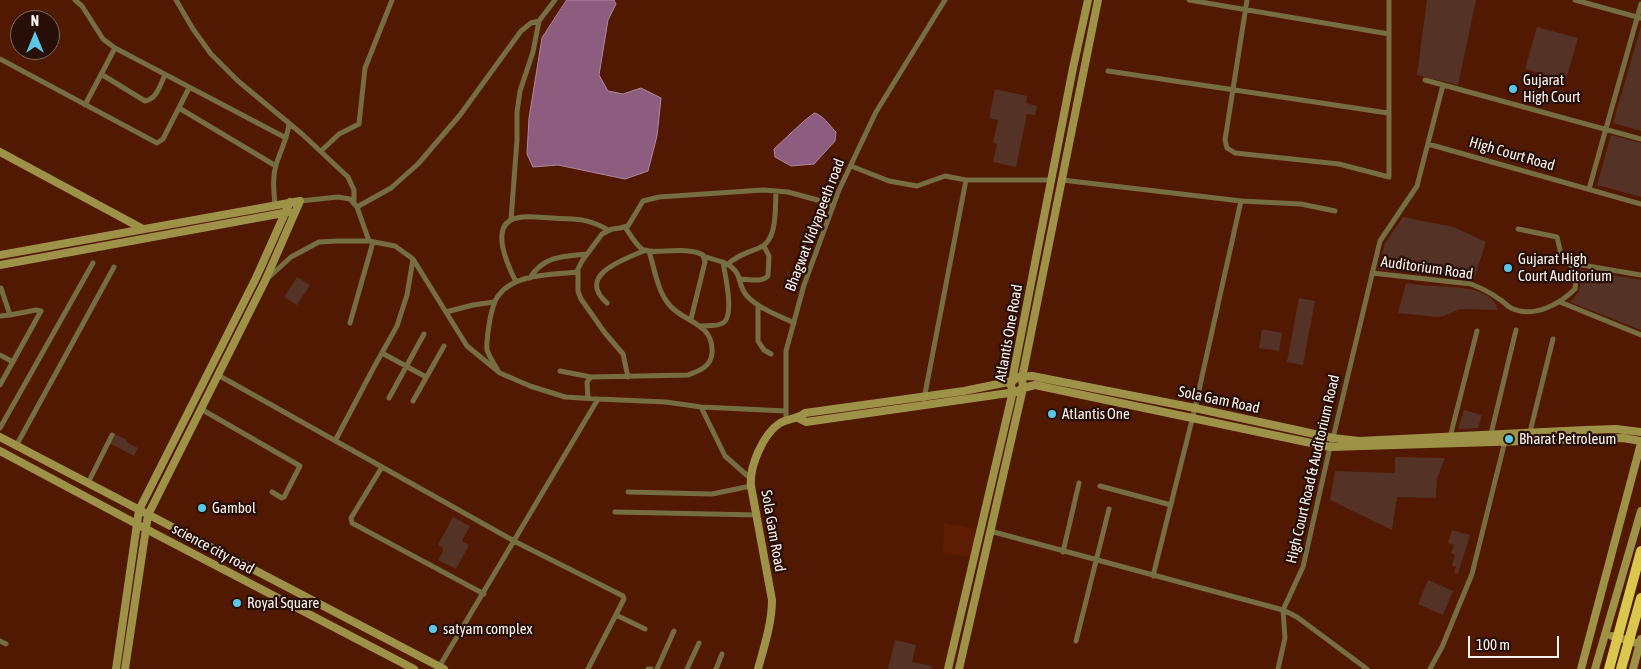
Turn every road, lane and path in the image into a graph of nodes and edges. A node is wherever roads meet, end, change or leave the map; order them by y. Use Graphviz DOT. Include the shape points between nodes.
graph roads {
  1 [pos="75,0"];
  2 [pos="176,0"];
  3 [pos="392,0"];
  4 [pos="555,0"];
  5 [pos="944,0"];
  6 [pos="1088,0"];
  7 [pos="1098,0"];
  8 [pos="1191,0"];
  9 [pos="1247,0"];
  10 [pos="1389,0"];
  11 [pos="1575,0"];
  12 [pos="1641,4"];
  13 [pos="1246,10"];
  14 [pos="1639,18"];
  15 [pos="539,21"];
  16 [pos="1389,34"];
  17 [pos="115,48"];
  18 [pos="0,59"];
  19 [pos="1108,71"];
  20 [pos="101,74"];
  21 [pos="165,76"];
  22 [pos="1425,80"];
  23 [pos="1443,85"];
  24 [pos="189,88"];
  25 [pos="1233,90"];
  26 [pos="85,105"];
  27 [pos="179,108"];
  28 [pos="1388,113"];
  29 [pos="289,123"];
  30 [pos="1606,129"];
  31 [pos="286,138"];
  32 [pos="1641,139"];
  33 [pos="1428,144"];
  34 [pos="321,151"];
  35 [pos="0,152"];
  36 [pos="276,166"];
  37 [pos="851,166"];
  38 [pos="966,180"];
  39 [pos="1052,180"];
  40 [pos="1062,180"];
  41 [pos="1589,189"];
  42 [pos="776,191"];
  43 [pos="355,198"];
  44 [pos="300,201"];
  45 [pos="1241,201"];
  46 [pos="290,202"];
  47 [pos="1641,204"];
  48 [pos="275,205"];
  49 [pos="833,206"];
  50 [pos="1335,210"];
  51 [pos="296,211"];
  52 [pos="285,212"];
  53 [pos="511,220"];
  54 [pos="625,227"];
  55 [pos="144,229"];
  56 [pos="1518,229"];
  57 [pos="608,230"];
  58 [pos="371,241"];
  59 [pos="764,246"];
  60 [pos="648,251"];
  61 [pos="587,254"];
  62 [pos="0,255"];
  63 [pos="705,257"];
  64 [pos="413,259"];
  65 [pos="92,262"];
  66 [pos="726,263"];
  67 [pos="1570,263"];
  68 [pos="0,265"];
  69 [pos="114,267"];
  70 [pos="578,272"];
  71 [pos="1372,272"];
  72 [pos="1641,276"];
  73 [pos="530,278"];
  74 [pos="739,279"];
  75 [pos="265,281"];
  76 [pos="516,282"];
  77 [pos="1,288"];
  78 [pos="494,302"];
  79 [pos="1560,302"];
  80 [pos="607,303"];
  81 [pos="758,305"];
  82 [pos="446,312"];
  83 [pos="10,315"];
  84 [pos="0,316"];
  85 [pos="690,319"];
  86 [pos="794,322"];
  87 [pos="350,323"];
  88 [pos="699,326"];
  89 [pos="1516,330"];
  90 [pos="1477,331"];
  91 [pos="424,334"];
  92 [pos="1641,335"];
  93 [pos="1553,340"];
  94 [pos="444,346"];
  95 [pos="382,354"];
  96 [pos="771,354"];
  97 [pos="0,355"];
  98 [pos="13,362"];
  99 [pos="406,366"];
  100 [pos="560,372"];
  101 [pos="500,374"];
  102 [pos="218,375"];
  103 [pos="426,377"];
  104 [pos="591,377"];
  105 [pos="628,377"];
  106 [pos="1022,378"];
  107 [pos="1013,381"];
  108 [pos="0,385"];
  109 [pos="1023,388"];
  110 [pos="1013,391"];
  111 [pos="924,396"];
  112 [pos="389,398"];
  113 [pos="588,398"];
  114 [pos="598,399"];
  115 [pos="413,401"];
  116 [pos="922,405"];
  117 [pos="702,407"];
  118 [pos="1194,408"];
  119 [pos="201,410"];
  120 [pos="786,411"];
  121 [pos="798,418"];
  122 [pos="1192,418"];
  123 [pos="786,421"];
  124 [pos="0,428"];
  125 [pos="1530,432"];
  126 [pos="1641,432"];
  127 [pos="1492,434"];
  128 [pos="112,435"];
  129 [pos="0,437"];
  130 [pos="1450,437"];
  131 [pos="1333,438"];
  132 [pos="335,441"];
  133 [pos="1505,441"];
  134 [pos="1641,442"];
  135 [pos="16,446"];
  136 [pos="1330,447"];
  137 [pos="0,451"];
  138 [pos="382,467"];
  139 [pos="751,482"];
  140 [pos="88,483"];
  141 [pos="1079,483"];
  142 [pos="1100,486"];
  143 [pos="272,492"];
  144 [pos="628,492"];
  145 [pos="1170,505"];
  146 [pos="1109,509"];
  147 [pos="139,510"];
  148 [pos="1641,511"];
  149 [pos="616,512"];
  150 [pos="148,514"];
  151 [pos="757,514"];
  152 [pos="136,524"];
  153 [pos="146,529"];
  154 [pos="990,531"];
  155 [pos="514,541"];
  156 [pos="1641,551"];
  157 [pos="1063,552"];
  158 [pos="1096,560"];
  159 [pos="1153,576"];
  160 [pos="484,594"];
  161 [pos="1641,598"];
  162 [pos="1283,610"];
  163 [pos="616,615"];
  164 [pos="645,629"];
  165 [pos="674,631"];
  166 [pos="1606,634"];
  167 [pos="0,640"];
  168 [pos="1076,641"];
  169 [pos="1641,642"];
  170 [pos="699,643"];
  171 [pos="6,644"];
  172 [pos="722,654"];
  173 [pos="440,668"];
  174 [pos="116,669"];
  175 [pos="125,669"];
  176 [pos="414,669"];
  177 [pos="588,669"];
  178 [pos="657,669"];
  179 [pos="687,669"];
  180 [pos="716,669"];
  181 [pos="758,669"];
  182 [pos="948,669"];
  183 [pos="959,669"];
  184 [pos="1278,669"];
  185 [pos="1367,669"];
  186 [pos="1430,669"];
  187 [pos="1581,669"];
  188 [pos="1595,669"];
  189 [pos="1609,669"];
  190 [pos="1621,669"];
  191 [pos="1633,669"];
  1 -- 17 [label="street" via="103,39"];
  2 -- 29 [label="street" via="210,54"];
  3 -- 34 [label="street" via="365,68 359,124 339,134"];
  4 -- 15 [label="street"];
  5 -- 37 [label="street, Bhagwat Vidyapeeth road" via="876,112"];
  6 -- 39 [label="street, Atlantis One Road"];
  7 -- 40 [label="street, Atlantis One Road"];
  8 -- 13 [label="street"];
  9 -- 13 [label="street"];
  10 -- 16 [label="street"];
  11 -- 14 [label="street"];
  12 -- 14 [label="street"];
  13 -- 16 [label="street"];
  13 -- 25 [label="street"];
  14 -- 30 [label="street"];
  15 -- 43 [label="street" via="521,31 460,115 418,164 392,188"];
  15 -- 53 [label="street" via="517,112"];
  16 -- 28 [label="street"];
  17 -- 20 [label="street"];
  17 -- 21 [label="street"];
  18 -- 26 [label="street"];
  19 -- 25 [label="street"];
  20 -- 21 [label="street" via="145,100 156,94"];
  20 -- 26 [label="street"];
  21 -- 24 [label="street"];
  22 -- 23 [label="street"];
  23 -- 30 [label="street"];
  23 -- 33 [label="street"];
  24 -- 27 [label="street"];
  24 -- 31 [label="street"];
  25 -- 28 [label="street"];
  25 -- 28 [label="street" via="1225,140 1227,148 1235,153 1339,164 1388,177"];
  26 -- 27 [label="street" via="157,143 163,139"];
  27 -- 36 [label="street"];
  29 -- 31 [label="street"];
  29 -- 34 [label="street"];
  30 -- 32 [label="street"];
  30 -- 41 [label="street"];
  31 -- 36 [label="street"];
  33 -- 41 [label="street, High Court Road"];
  33 -- 71 [label="street" via="1417,186 1380,241"];
  34 -- 43 [label="street" via="348,177"];
  35 -- 55 [label="street"];
  36 -- 48 [label="street"];
  37 -- 38 [label="street" via="889,181 917,186 945,176"];
  37 -- 49 [label="street, Bhagwat Vidyapeeth road"];
  38 -- 39 [label="street"];
  38 -- 111 [label="street"];
  39 -- 107 [label="street, Atlantis One Road"];
  40 -- 45 [label="street"];
  40 -- 106 [label="street, Atlantis One Road"];
  41 -- 47 [label="street, High Court Road"];
  42 -- 49 [label="street"];
  42 -- 54 [label="street" via="646,200"];
  42 -- 59 [label="street" via="773,229"];
  43 -- 44 [label="street"];
  43 -- 58 [label="street"];
  44 -- 46 [label="street"];
  44 -- 51 [label="street"];
  45 -- 50 [label="street" via="1301,204"];
  45 -- 118 [label="street"];
  46 -- 48 [label="street"];
  46 -- 52 [label="street"];
  48 -- 55 [label="street"];
  49 -- 86 [label="street, Bhagwat Vidyapeeth road"];
  51 -- 52 [label="street"];
  51 -- 75 [label="street"];
  52 -- 68 [label="street"];
  52 -- 147 [label="street" via="256,278"];
  53 -- 57 [label="street" via="524,217 580,219"];
  53 -- 76 [label="street" via="503,228 502,244"];
  54 -- 57 [label="street"];
  54 -- 60 [label="street" via="638,245"];
  55 -- 62 [label="street"];
  56 -- 67 [label="street, Auditorium Road" via="1557,237 1561,254"];
  57 -- 61 [label="street"];
  58 -- 64 [label="street" via="395,246"];
  58 -- 75 [label="street" via="319,242 291,257"];
  58 -- 87 [label="street"];
  59 -- 66 [label="street"];
  59 -- 74 [label="street" via="769,256 768,276 760,280"];
  60 -- 63 [label="street" via="686,250"];
  60 -- 80 [label="street" via="604,270 597,283 600,297"];
  60 -- 85 [label="street" via="667,302 676,312"];
  61 -- 70 [label="street"];
  61 -- 73 [label="street" via="553,258 536,269"];
  63 -- 66 [label="street"];
  63 -- 85 [label="street"];
  64 -- 82 [label="street"];
  64 -- 95 [label="street" via="403,311"];
  65 -- 124 [label="street"];
  66 -- 74 [label="street" via="733,267"];
  66 -- 88 [label="street" via="729,302 725,322"];
  67 -- 72 [label="street"];
  67 -- 79 [label="street, Auditorium Road" via="1574,269 1575,289"];
  69 -- 135 [label="street"];
  70 -- 73 [label="street"];
  70 -- 105 [label="street" via="581,298 623,354"];
  71 -- 79 [label="street, Auditorium Road" via="1471,284 1521,311 1536,311"];
  71 -- 131 [label="street, High Court Road & Auditorium Road"];
  73 -- 76 [label="street"];
  74 -- 81 [label="street" via="746,295"];
  75 -- 102 [label="street"];
  76 -- 78 [label="street"];
  77 -- 83 [label="street"];
  78 -- 82 [label="street"];
  78 -- 101 [label="street" via="487,349"];
  79 -- 92 [label="street"];
  81 -- 86 [label="street"];
  81 -- 96 [label="street" via="758,341"];
  82 -- 101 [label="street" via="467,346"];
  83 -- 84 [label="street"];
  83 -- 98 [label="street" via="41,311"];
  85 -- 88 [label="street"];
  86 -- 120 [label="street, Bhagwat Vidyapeeth road" via="786,351"];
  88 -- 105 [label="street" via="712,344 712,358 702,370 688,375"];
  89 -- 127 [label="street"];
  90 -- 130 [label="street"];
  91 -- 99 [label="street"];
  93 -- 125 [label="street"];
  94 -- 103 [label="street"];
  95 -- 99 [label="street"];
  95 -- 132 [label="street"];
  97 -- 98 [label="street"];
  98 -- 108 [label="street"];
  99 -- 103 [label="street"];
  99 -- 112 [label="street"];
  100 -- 104 [label="street"];
  101 -- 113 [label="street" via="564,396"];
  102 -- 119 [label="street"];
  102 -- 132 [label="street"];
  103 -- 115 [label="street"];
  104 -- 105 [label="street"];
  104 -- 113 [label="street" via="587,382"];
  106 -- 107 [label="street, Sola Gam Road"];
  106 -- 109 [label="street, Atlantis One Road"];
  106 -- 118 [label="street, Sola Gam Road" via="1032,376"];
  107 -- 110 [label="street, Atlantis One Road"];
  107 -- 111 [label="street, Sola Gam Road"];
  109 -- 110 [label="street, Sola Gam Road"];
  109 -- 122 [label="street, Sola Gam Road" via="1035,385"];
  109 -- 154 [label="street, Atlantis One Road"];
  110 -- 116 [label="street, Sola Gam Road"];
  110 -- 182 [label="street, Atlantis One Road"];
  111 -- 116 [label="street"];
  111 -- 121 [label="street, Sola Gam Road" via="805,413"];
  113 -- 114 [label="street"];
  114 -- 117 [label="street"];
  114 -- 155 [label="street"];
  116 -- 121 [label="street, Sola Gam Road" via="806,422"];
  117 -- 120 [label="street"];
  117 -- 139 [label="street" via="725,456"];
  118 -- 122 [label="street"];
  118 -- 131 [label="street, Sola Gam Road"];
  119 -- 143 [label="street" via="298,464 300,468 284,498"];
  119 -- 150 [label="street"];
  120 -- 123 [label="street, Bhagwat Vidyapeeth road"];
  121 -- 123 [label="street, Sola Gam Road"];
  122 -- 136 [label="street, Sola Gam Road"];
  122 -- 145 [label="street"];
  123 -- 139 [label="street, Sola Gam Road" via="776,427 764,442 752,468"];
  125 -- 126 [label="street, Sola Gam Road"];
  125 -- 127 [label="street, Sola Gam Road"];
  127 -- 130 [label="street, Sola Gam Road"];
  128 -- 140 [label="street"];
  129 -- 135 [label="street"];
  130 -- 131 [label="street, Sola Gam Road" via="1359,441"];
  131 -- 136 [label="street, High Court Road & Auditorium Road"];
  132 -- 138 [label="street"];
  133 -- 134 [label="street, Sola Gam Road" via="1624,438"];
  133 -- 136 [label="street, Sola Gam Road"];
  133 -- 186 [label="street" via="1472,574"];
  134 -- 187 [label="street"];
  135 -- 140 [label="street"];
  136 -- 162 [label="street, High Court Road & Auditorium Road" via="1303,567"];
  137 -- 152 [label="street, science city road"];
  138 -- 155 [label="street"];
  138 -- 160 [label="street" via="351,518 352,523"];
  139 -- 144 [label="street" via="712,494"];
  139 -- 151 [label="street, Sola Gam Road"];
  140 -- 147 [label="street"];
  141 -- 157 [label="street"];
  142 -- 145 [label="street"];
  145 -- 159 [label="street"];
  146 -- 158 [label="street"];
  147 -- 150 [label="street"];
  147 -- 152 [label="street"];
  148 -- 166 [label="street"];
  149 -- 151 [label="street"];
  150 -- 153 [label="street"];
  150 -- 173 [label="street"];
  151 -- 181 [label="street, Sola Gam Road" via="772,607"];
  152 -- 153 [label="street, science city road"];
  152 -- 174 [label="street"];
  153 -- 175 [label="street"];
  153 -- 176 [label="street, science city road"];
  154 -- 157 [label="street"];
  154 -- 183 [label="street, Atlantis One Road"];
  155 -- 160 [label="street"];
  155 -- 163 [label="street" via="623,596"];
  156 -- 189 [label="highway, bridge"];
  157 -- 158 [label="street"];
  158 -- 159 [label="street"];
  158 -- 168 [label="street"];
  159 -- 162 [label="street"];
  160 -- 173 [label="street"];
  161 -- 190 [label="highway, bridge"];
  162 -- 184 [label="street, High Court Road & Auditorium Road" via="1285,638"];
  162 -- 185 [label="street"];
  163 -- 164 [label="street"];
  163 -- 177 [label="street"];
  165 -- 178 [label="street"];
  166 -- 169 [label="street"];
  166 -- 188 [label="street"];
  167 -- 171 [label="street"];
  169 -- 191 [label="street"];
  170 -- 179 [label="street"];
  172 -- 180 [label="street"];
}
